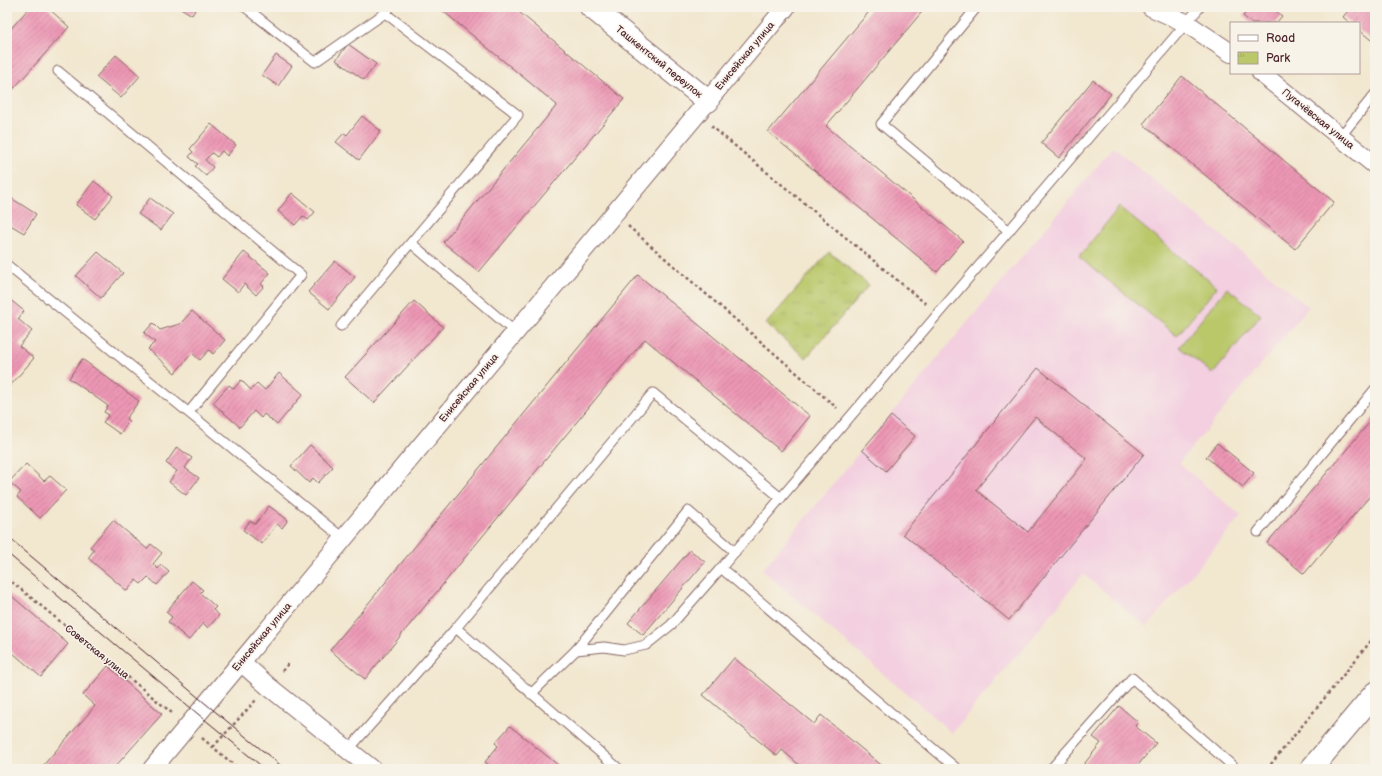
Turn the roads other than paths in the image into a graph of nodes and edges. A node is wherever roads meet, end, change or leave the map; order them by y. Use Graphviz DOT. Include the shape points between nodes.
graph roads {
  1 [pos="245,7"];
  2 [pos="591,7"];
  3 [pos="786,7"];
  4 [pos="977,7"];
  5 [pos="1151,7"];
  6 [pos="1200,7"];
  7 [pos="387,10"];
  8 [pos="1186,23"];
  9 [pos="1230,51"];
  10 [pos="58,71"];
  11 [pos="1263,74"];
  12 [pos="1375,94"];
  13 [pos="702,108"];
  14 [pos="1340,137"];
  15 [pos="1375,165"];
  16 [pos="1009,231"];
  17 [pos="411,243"];
  18 [pos="7,265"];
  19 [pos="341,326"];
  20 [pos="516,332"];
  21 [pos="1375,389"];
  22 [pos="189,412"];
  23 [pos="781,498"];
  24 [pos="1258,532"];
  25 [pos="344,538"];
  26 [pos="735,552"];
  27 [pos="721,568"];
  28 [pos="456,628"];
  29 [pos="576,650"];
  30 [pos="241,662"];
  31 [pos="1375,693"];
  32 [pos="531,694"];
  33 [pos="349,750"];
  34 [pos="152,769"];
  35 [pos="372,769"];
  36 [pos="619,769"];
  37 [pos="957,769"];
  38 [pos="1051,769"];
  39 [pos="1236,769"];
  40 [pos="1312,769"];
  1 -- 7 [label="lane" via="315,62"];
  2 -- 13 [label="street, Ташкентский переулок"];
  3 -- 13 [label="street, Енисейская улица"];
  4 -- 16 [label="lane" via="881,124"];
  5 -- 8 [label="street"];
  6 -- 8 [label="lane"];
  7 -- 17 [label="lane" via="518,115"];
  8 -- 9 [label="street"];
  8 -- 16 [label="lane"];
  10 -- 22 [label="lane" via="301,275"];
  11 -- 14 [label="street, Пугачёвская улица"];
  12 -- 14 [label="lane"];
  13 -- 20 [label="street, Енисейская улица"];
  14 -- 15 [label="street, Пугачёвская улица"];
  16 -- 23 [label="lane"];
  17 -- 19 [label="lane"];
  17 -- 20 [label="lane"];
  18 -- 22 [label="lane"];
  20 -- 25 [label="street, Енисейская улица"];
  21 -- 24 [label="lane"];
  22 -- 25 [label="lane"];
  23 -- 26 [label="lane"];
  23 -- 28 [label="lane" via="653,393"];
  25 -- 30 [label="street, Енисейская улица"];
  26 -- 27 [label="lane"];
  26 -- 29 [label="lane" via="688,511"];
  27 -- 29 [label="lane" via="671,625 646,645 624,650 604,647"];
  27 -- 37 [label="lane"];
  28 -- 32 [label="lane"];
  28 -- 33 [label="lane"];
  29 -- 32 [label="lane"];
  30 -- 33 [label="street"];
  30 -- 34 [label="street, Енисейская улица"];
  31 -- 40 [label="street"];
  32 -- 36 [label="lane"];
  33 -- 35 [label="street"];
  38 -- 39 [label="lane" via="1132,678"];
}
